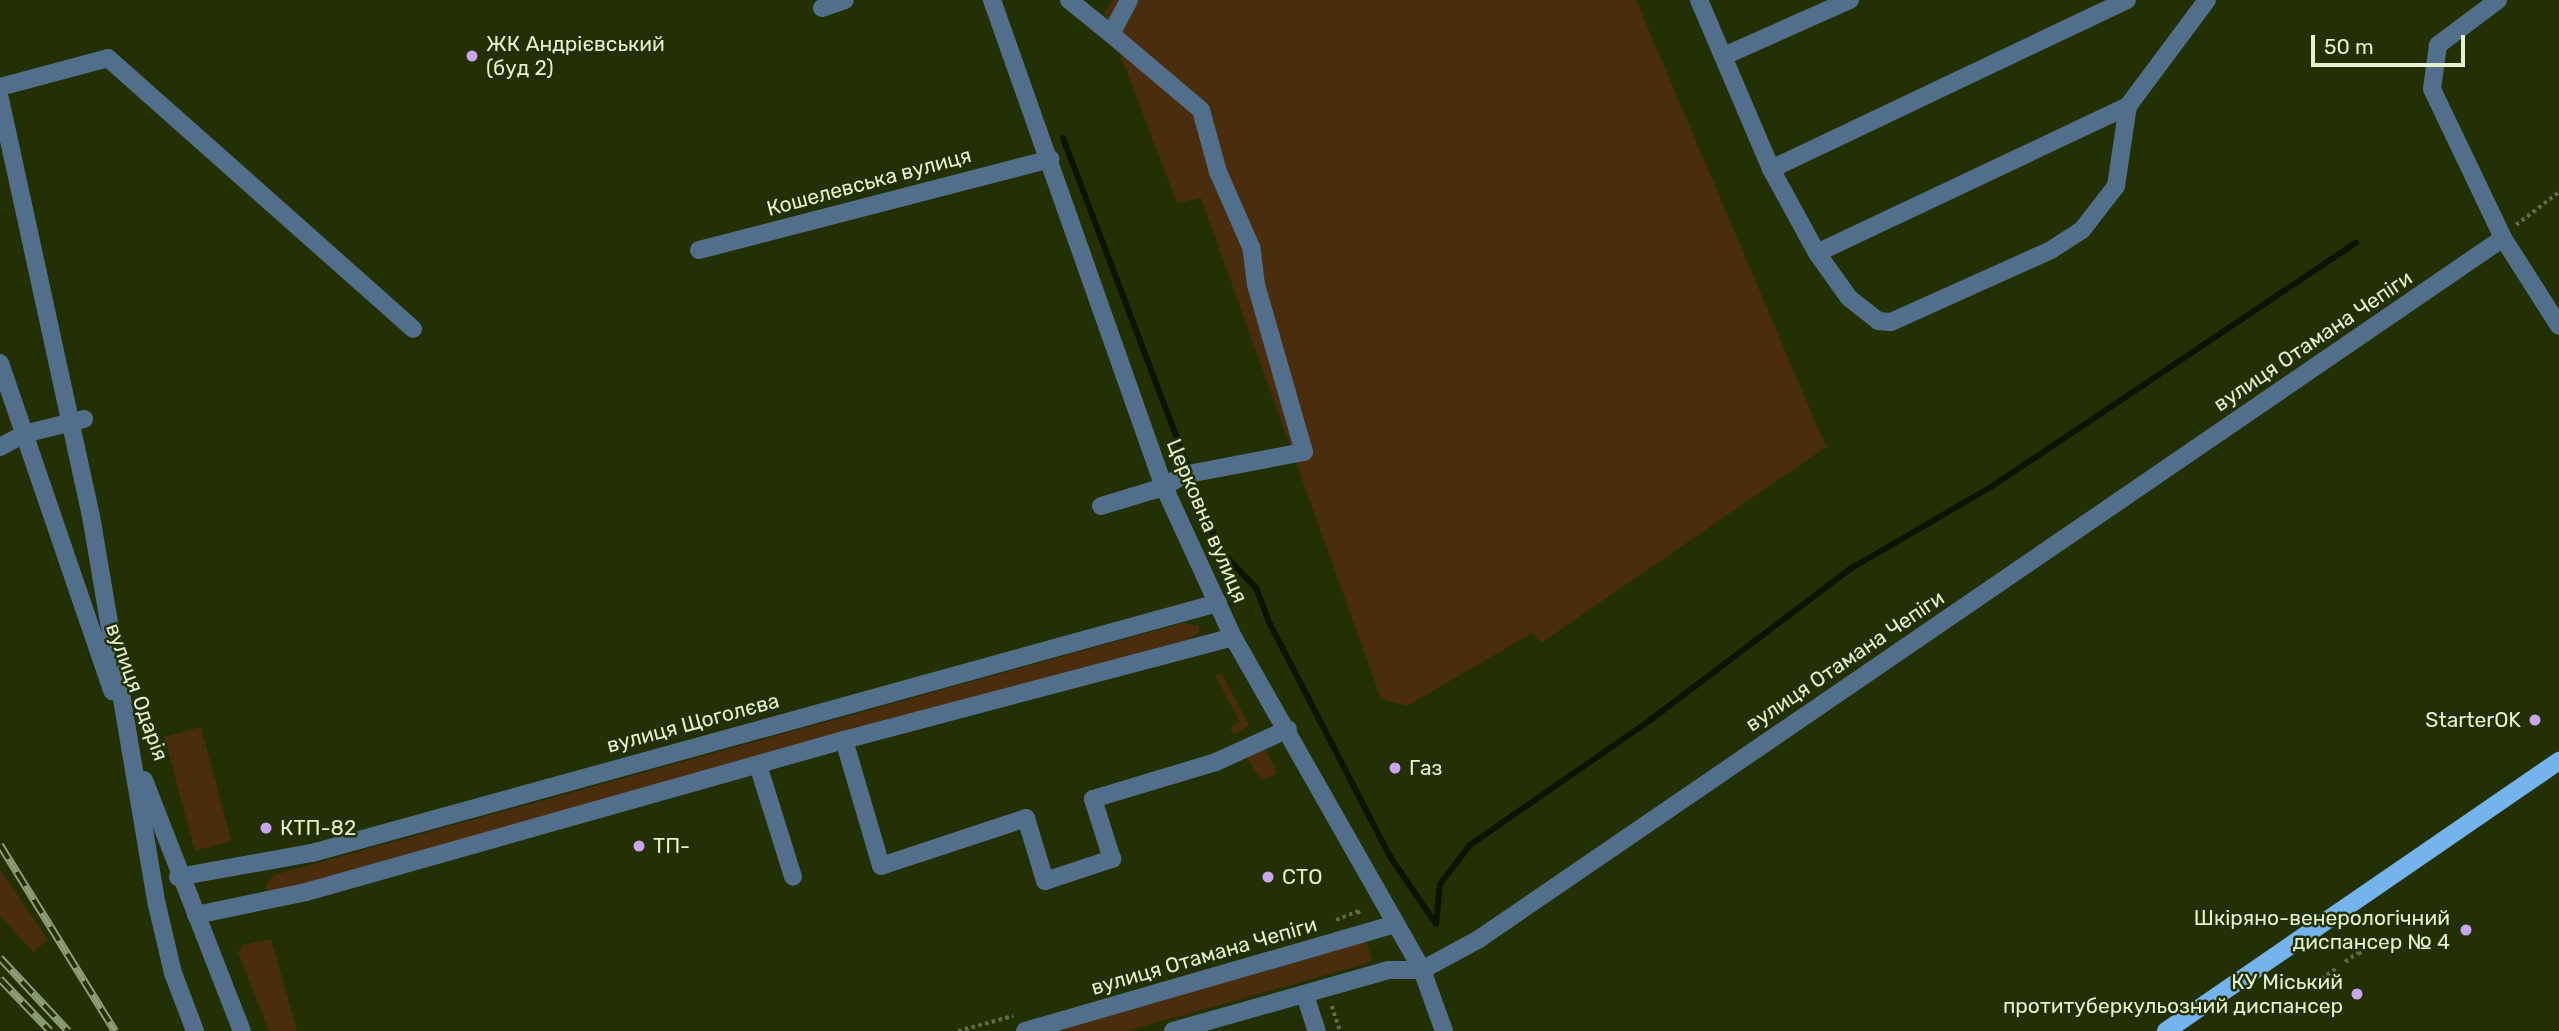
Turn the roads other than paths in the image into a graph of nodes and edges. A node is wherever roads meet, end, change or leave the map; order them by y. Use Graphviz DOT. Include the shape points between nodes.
graph roads {
  1 [pos="845,0"];
  2 [pos="992,0"];
  3 [pos="1069,0"];
  4 [pos="1129,0"];
  5 [pos="1699,0"];
  6 [pos="1850,0"];
  7 [pos="2127,0"];
  8 [pos="2207,0"];
  9 [pos="2498,0"];
  10 [pos="822,8"];
  11 [pos="1111,34"];
  12 [pos="1724,55"];
  13 [pos="0,87"];
  14 [pos="0,99"];
  15 [pos="2128,106"];
  16 [pos="1050,159"];
  17 [pos="1771,169"];
  18 [pos="2503,239"];
  19 [pos="699,250"];
  20 [pos="1817,253"];
  21 [pos="2559,326"];
  22 [pos="413,328"];
  23 [pos="0,363"];
  24 [pos="84,419"];
  25 [pos="24,434"];
  26 [pos="0,447"];
  27 [pos="1164,487"];
  28 [pos="1101,506"];
  29 [pos="1218,603"];
  30 [pos="1233,638"];
  31 [pos="1288,729"];
  32 [pos="844,740"];
  33 [pos="2559,761"];
  34 [pos="758,765"];
  35 [pos="178,877"];
  36 [pos="793,877"];
  37 [pos="196,915"];
  38 [pos="1396,924"];
  39 [pos="1422,970"];
  40 [pos="1305,995"];
  41 [pos="195,1031"];
  42 [pos="242,1031"];
  43 [pos="1025,1031"];
  44 [pos="1173,1031"];
  45 [pos="1317,1031"];
  46 [pos="1444,1031"];
  47 [pos="2166,1031"];
  1 -- 10 [label="street"];
  2 -- 16 [label="street, Церковна вулиця"];
  3 -- 11 [label="street"];
  4 -- 11 [label="street"];
  5 -- 12 [label="street"];
  6 -- 12 [label="street"];
  7 -- 17 [label="street"];
  8 -- 15 [label="street"];
  9 -- 18 [label="street" via="2438,45 2432,89"];
  11 -- 27 [label="street" via="1201,110 1218,172 1251,247 1256,285 1304,452 1191,473"];
  12 -- 17 [label="street"];
  13 -- 22 [label="street" via="108,58"];
  14 -- 41 [label="street" via="91,516 157,905 173,973"];
  15 -- 20 [label="street"];
  15 -- 20 [label="street" via="2116,187 2082,230 2051,250 1891,322 1865,314"];
  16 -- 19 [label="street, Кошелевська вулиця"];
  16 -- 27 [label="street, Церковна вулиця"];
  17 -- 20 [label="street"];
  18 -- 21 [label="street"];
  18 -- 39 [label="street, вулиця Отамана Чепіги" via="1479,939"];
  23 -- 25 [label="street, вулиця Одарія"];
  24 -- 25 [label="street"];
  25 -- 26 [label="street"];
  25 -- 35 [label="street, вулиця Одарія"];
  27 -- 28 [label="street"];
  27 -- 29 [label="street, Церковна вулиця"];
  29 -- 30 [label="street, Церковна вулиця"];
  29 -- 35 [label="street, вулиця Щоголєва" via="312,853"];
  30 -- 31 [label="street, Церковна вулиця"];
  30 -- 32 [label="street"];
  31 -- 32 [label="street" via="1216,762 1093,799 1112,859 1045,881 1026,818 881,866"];
  31 -- 38 [label="street, Церковна вулиця"];
  32 -- 34 [label="street"];
  33 -- 47 [label="main road"];
  34 -- 36 [label="street"];
  34 -- 37 [label="street" via="306,892"];
  35 -- 37 [label="street, вулиця Одарія"];
  37 -- 42 [label="street, вулиця Одарія"];
  38 -- 39 [label="street, Церковна вулиця"];
  38 -- 43 [label="street, вулиця Отамана Чепіги"];
  39 -- 40 [label="street, вулиця Отамана Чепіги" via="1388,970"];
  39 -- 46 [label="street, Церковна вулиця"];
  40 -- 44 [label="street, вулиця Отамана Чепіги"];
  40 -- 45 [label="street"];
}
